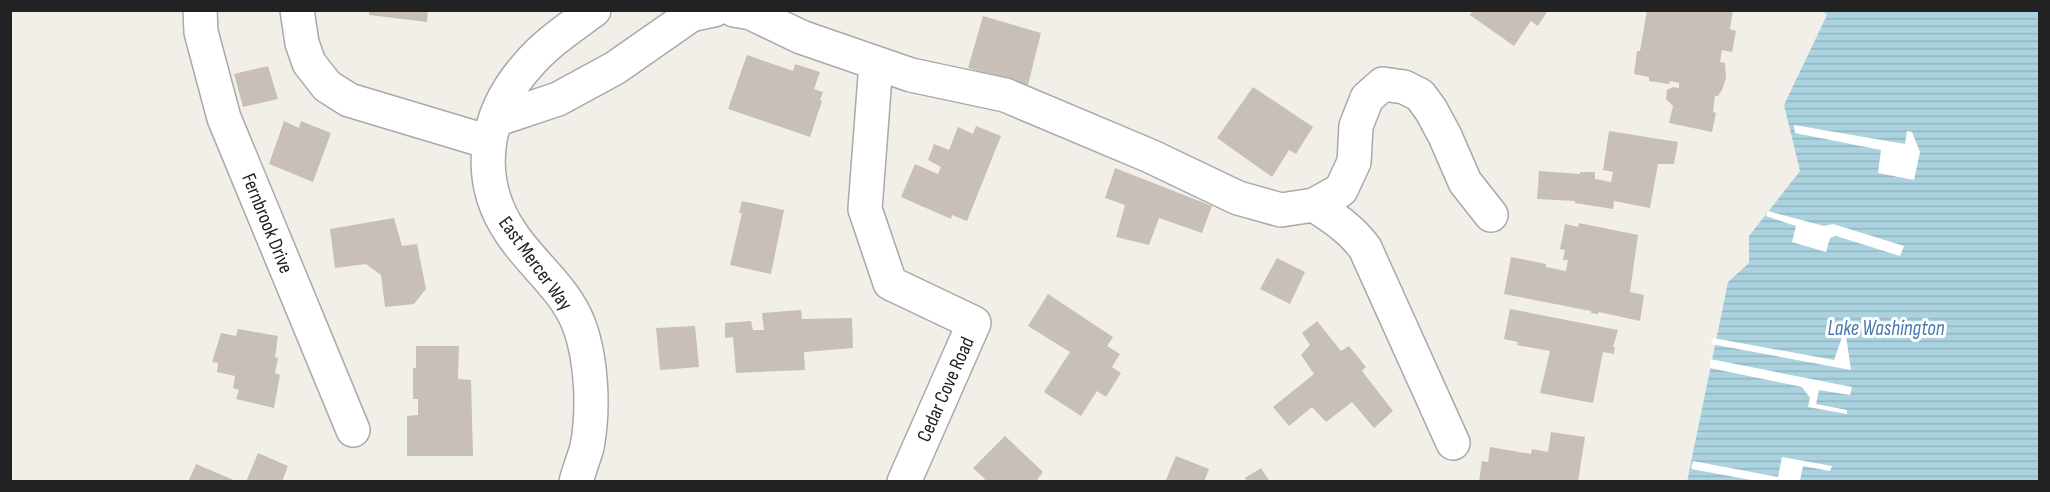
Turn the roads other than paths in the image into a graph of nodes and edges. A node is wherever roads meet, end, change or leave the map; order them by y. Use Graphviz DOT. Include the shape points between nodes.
graph roads {
  1 [pos="200,10"];
  2 [pos="297,10"];
  3 [pos="594,10"];
  4 [pos="714,10"];
  5 [pos="734,10"];
  6 [pos="876,63"];
  7 [pos="492,131"];
  8 [pos="1314,206"];
  9 [pos="1491,215"];
  10 [pos="353,430"];
  11 [pos="1453,443"];
  12 [pos="576,482"];
  13 [pos="904,482"];
  1 -- 10 [label="street, Fernbrook Drive" via="201,32 224,118"];
  2 -- 7 [label="street" via="309,63 327,86 349,100"];
  3 -- 7 [label="street, East Mercer Way" via="527,65 510,89"];
  4 -- 7 [label="street" via="691,15 615,68"];
  5 -- 6 [label="street" via="751,13 801,37"];
  6 -- 8 [label="street" via="911,75 1005,95 1238,198 1281,210"];
  6 -- 13 [label="street, Cedar Cove Road" via="865,209 890,283 974,323"];
  7 -- 12 [label="street, East Mercer Way" via="487,166 498,211 569,304 587,359 591,398 587,447"];
  8 -- 9 [label="street" via="1341,190 1354,162 1356,126 1366,98 1383,84 1404,87 1420,95 1445,136 1465,182"];
  8 -- 11 [label="street" via="1345,225 1365,248"];
}
